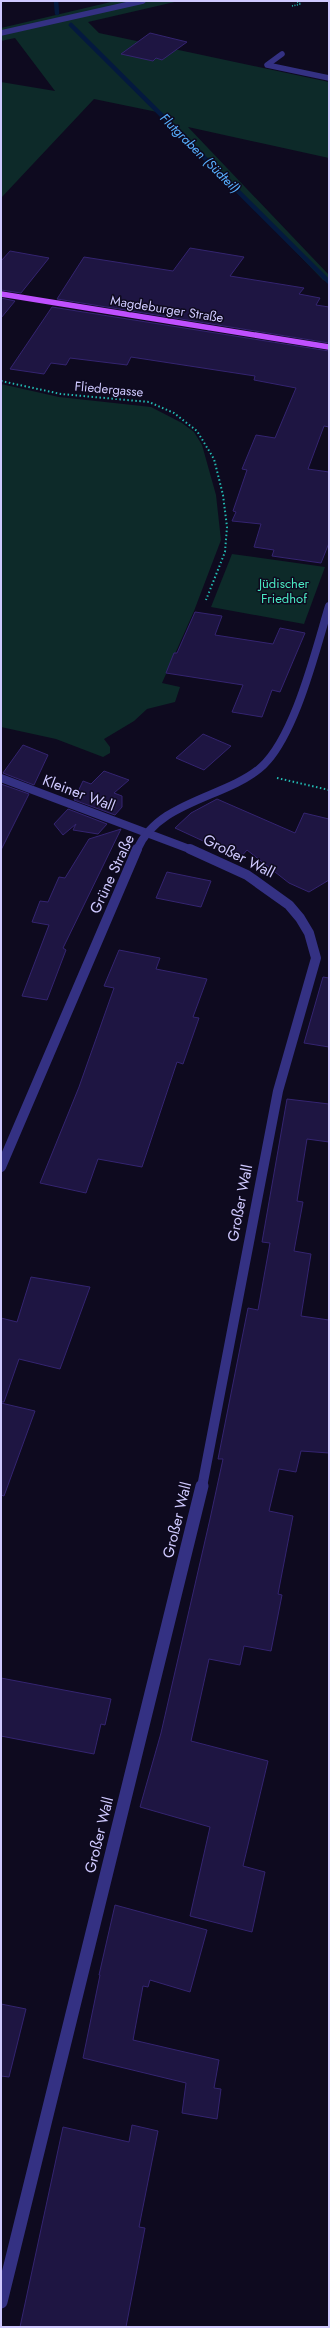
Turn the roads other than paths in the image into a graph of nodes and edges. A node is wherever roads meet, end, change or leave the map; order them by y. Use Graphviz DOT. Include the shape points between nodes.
graph roads {
  1 [pos="143,1"];
  2 [pos="1,34"];
  3 [pos="282,54"];
  4 [pos="329,78"];
  5 [pos="1,294"];
  6 [pos="329,347"];
  7 [pos="329,606"];
  8 [pos="1,778"];
  9 [pos="148,832"];
  10 [pos="1,1167"];
  11 [pos="1,2302"];
  1 -- 2 [label="street"];
  3 -- 4 [label="street" via="267,66"];
  5 -- 6 [label="main road, Magdeburger Straße"];
  7 -- 9 [label="street, Grüne Straße" via="292,716 271,758 247,776 170,814"];
  8 -- 9 [label="street, Kleiner Wall"];
  9 -- 10 [label="street, Grüne Straße" via="138,847 111,907"];
  9 -- 11 [label="street, Großer Wall" via="252,878 284,899 307,928 316,958 278,1091 204,1478"];
}
